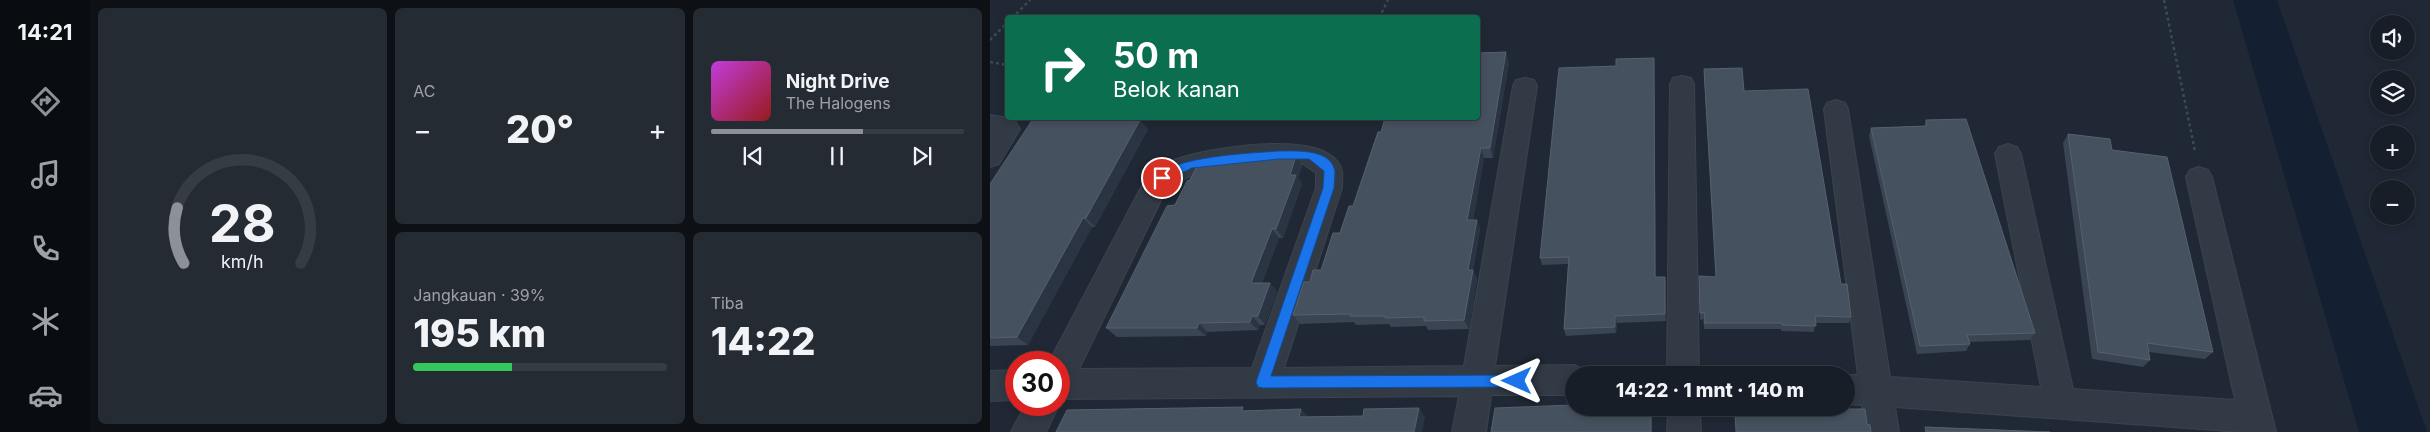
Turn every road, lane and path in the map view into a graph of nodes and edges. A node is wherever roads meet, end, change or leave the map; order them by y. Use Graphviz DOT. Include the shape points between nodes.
graph roads {
  1 [pos="1030,0"];
  2 [pos="1388,0"];
  3 [pos="2164,0"];
  4 [pos="1015,15"];
  5 [pos="1380,15"];
  6 [pos="1005,25"];
  7 [pos="990,40"];
  8 [pos="990,62"];
  9 [pos="1005,65"];
  10 [pos="1682,84"];
  11 [pos="1525,86"];
  12 [pos="1836,108"];
  13 [pos="990,124"];
  14 [pos="2008,154"];
  15 [pos="990,157"];
  16 [pos="2199,177"];
  17 [pos="1070,354"];
  18 [pos="1683,366"];
  19 [pos="1565,380"];
  20 [pos="1479,381"];
  21 [pos="1263,382"];
  22 [pos="1070,384"];
  23 [pos="1005,385"];
  24 [pos="990,386"];
  25 [pos="1861,389"];
  26 [pos="2060,403"];
  27 [pos="1037,416"];
  28 [pos="1684,416"];
  29 [pos="2257,425"];
  30 [pos="1028,432"];
  31 [pos="1469,432"];
  32 [pos="1684,432"];
  33 [pos="1882,432"];
  1 -- 4 [label="path"];
  2 -- 5 [label="path"];
  3 -- 16 [label="path"];
  6 -- 7 [label="path"];
  8 -- 9 [label="path"];
  10 -- 18 [label="street"];
  11 -- 20 [label="street"];
  12 -- 25 [label="street"];
  13 -- 15 [label="street" via="1007,128"];
  14 -- 26 [label="street"];
  16 -- 29 [label="street"];
  17 -- 21 [label="street" via="1156,183 1172,171 1192,164 1311,155 1329,170 1329,188"];
  19 -- 20 [label="street"];
  20 -- 21 [label="street"];
  20 -- 31 [label="street"];
  21 -- 22 [label="street"];
  23 -- 24 [label="street"];
  25 -- 26 [label="street"];
  25 -- 33 [label="street"];
  26 -- 29 [label="street"];
  27 -- 30 [label="street"];
  28 -- 32 [label="street"];
}
